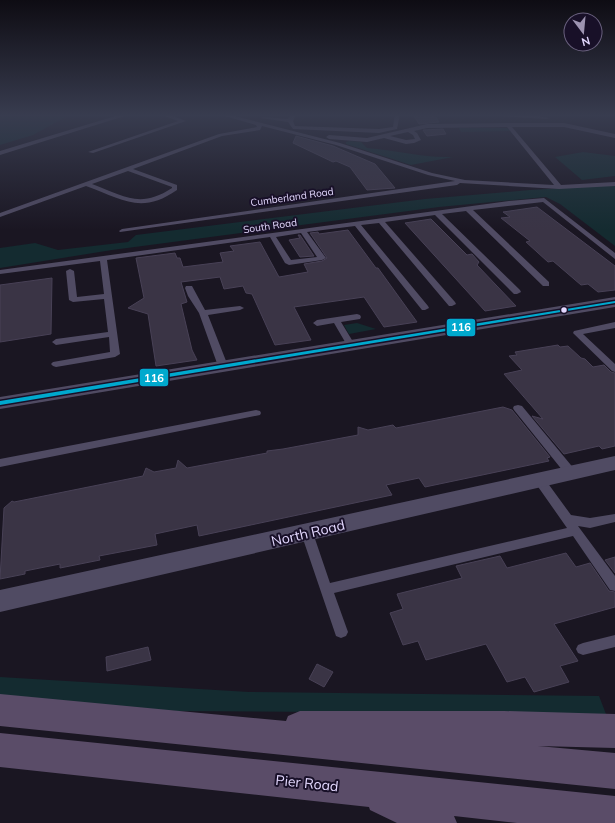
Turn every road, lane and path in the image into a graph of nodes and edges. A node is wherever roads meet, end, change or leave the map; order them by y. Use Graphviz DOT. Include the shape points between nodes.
graph roads {
  1 [pos="173,152"];
  2 [pos="364,152"];
  3 [pos="531,152"];
  4 [pos="128,169"];
  5 [pos="465,182"];
  6 [pos="87,184"];
  7 [pos="615,184"];
  8 [pos="559,187"];
  9 [pos="468,209"];
  10 [pos="437,213"];
  11 [pos="0,215"];
  12 [pos="381,221"];
  13 [pos="357,224"];
  14 [pos="122,231"];
  15 [pos="303,231"];
  16 [pos="272,235"];
  17 [pos="615,257"];
  18 [pos="103,258"];
  19 [pos="0,272"];
  20 [pos="70,272"];
  21 [pos="546,284"];
  22 [pos="189,288"];
  23 [pos="517,292"];
  24 [pos="108,296"];
  25 [pos="615,302"];
  26 [pos="452,304"];
  27 [pos="240,308"];
  28 [pos="425,308"];
  29 [pos="204,313"];
  30 [pos="357,317"];
  31 [pos="336,320"];
  32 [pos="317,323"];
  33 [pos="615,325"];
  34 [pos="112,334"];
  35 [pos="56,342"];
  36 [pos="351,345"];
  37 [pos="56,364"];
  38 [pos="223,366"];
  39 [pos="615,369"];
  40 [pos="0,403"];
  41 [pos="518,408"];
  42 [pos="256,414"];
  43 [pos="615,463"];
  44 [pos="0,464"];
  45 [pos="571,473"];
  46 [pos="540,481"];
  47 [pos="615,518"];
  48 [pos="566,519"];
  49 [pos="575,531"];
  50 [pos="306,533"];
  51 [pos="615,586"];
  52 [pos="326,588"];
  53 [pos="0,600"];
  54 [pos="341,632"];
  55 [pos="615,641"];
  56 [pos="583,649"];
  57 [pos="0,710"];
  58 [pos="170,728"];
  59 [pos="615,731"];
  60 [pos="0,750"];
  61 [pos="615,772"];
  62 [pos="368,790"];
  63 [pos="615,815"];
  64 [pos="438,823"];
  1 -- 4 [label="lane"];
  2 -- 5 [label="lane" via="430,174"];
  3 -- 8 [label="lane"];
  4 -- 6 [label="lane"];
  4 -- 6 [label="lane" via="174,186 175,189 150,201 135,202"];
  5 -- 8 [label="lane"];
  5 -- 14 [label="lane, Cumberland Road"];
  6 -- 11 [label="lane"];
  7 -- 8 [label="lane"];
  9 -- 10 [label="lane, South Road"];
  9 -- 17 [label="lane, South Road" via="544,200"];
  9 -- 21 [label="lane"];
  10 -- 12 [label="lane, South Road"];
  10 -- 23 [label="lane"];
  12 -- 13 [label="lane, South Road"];
  12 -- 26 [label="lane"];
  13 -- 15 [label="lane, South Road"];
  13 -- 28 [label="lane"];
  15 -- 16 [label="lane, South Road"];
  15 -- 16 [label="lane" via="322,258 289,263"];
  16 -- 18 [label="lane, South Road"];
  18 -- 19 [label="lane, South Road"];
  18 -- 24 [label="lane"];
  20 -- 24 [label="lane" via="73,300"];
  22 -- 29 [label="lane"];
  24 -- 34 [label="lane"];
  25 -- 36 [label="street"];
  27 -- 29 [label="lane"];
  29 -- 38 [label="lane"];
  30 -- 31 [label="lane"];
  31 -- 32 [label="lane"];
  31 -- 36 [label="lane"];
  33 -- 39 [label="lane" via="577,333"];
  34 -- 35 [label="lane"];
  34 -- 37 [label="lane" via="115,354"];
  36 -- 38 [label="street"];
  38 -- 40 [label="street"];
  41 -- 45 [label="lane"];
  42 -- 44 [label="lane"];
  43 -- 45 [label="street, North Road"];
  45 -- 46 [label="street, North Road"];
  46 -- 48 [label="lane"];
  46 -- 50 [label="street, North Road"];
  47 -- 48 [label="lane" via="590,523"];
  48 -- 49 [label="lane"];
  49 -- 51 [label="lane"];
  49 -- 52 [label="lane"];
  50 -- 52 [label="lane"];
  50 -- 53 [label="street, North Road"];
  52 -- 54 [label="lane"];
  55 -- 56 [label="lane"];
  57 -- 58 [label="main road"];
  58 -- 59 [label="main road" via="504,728"];
  58 -- 61 [label="main road"];
  60 -- 62 [label="main road, Pier Road"];
  62 -- 63 [label="main road, Pier Road"];
  62 -- 64 [label="main road"];
}
